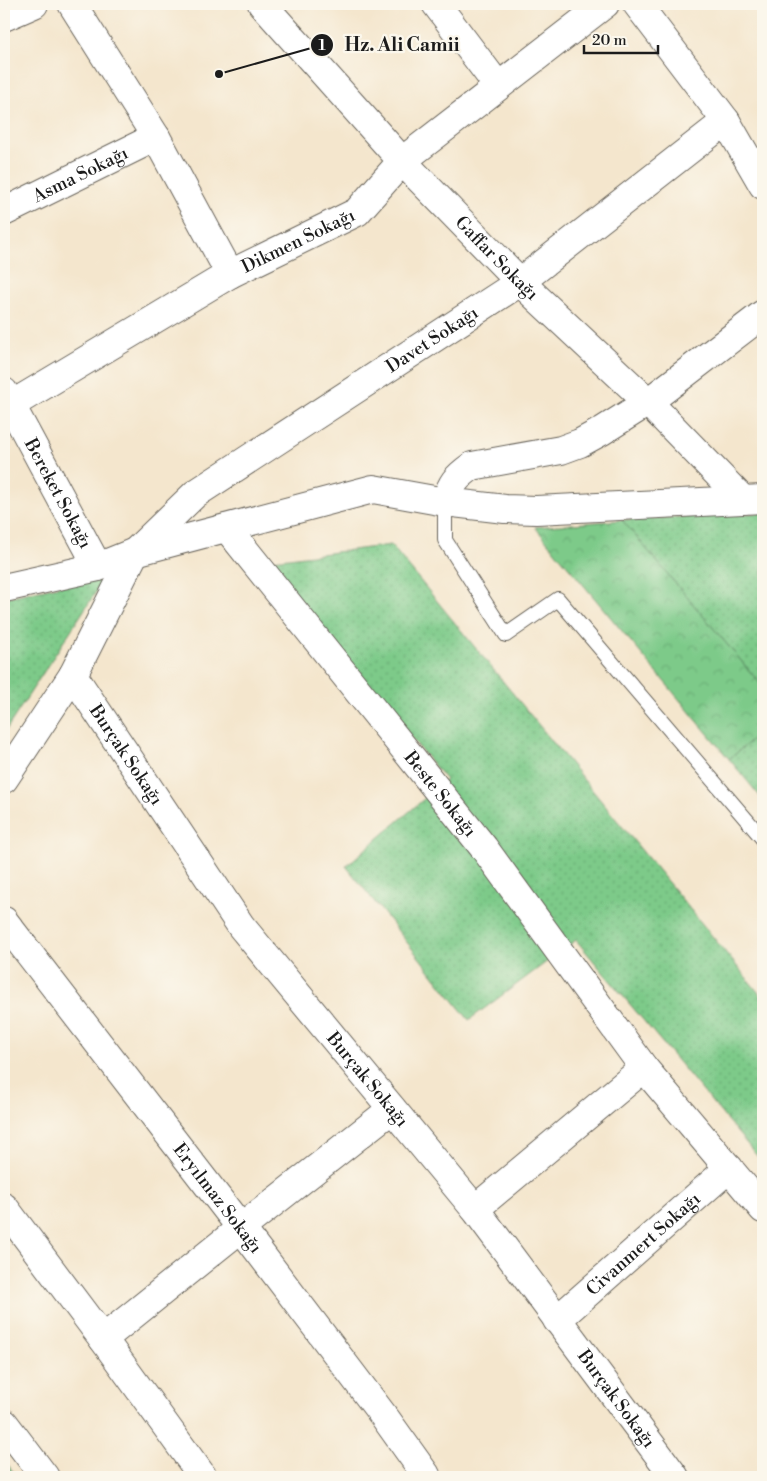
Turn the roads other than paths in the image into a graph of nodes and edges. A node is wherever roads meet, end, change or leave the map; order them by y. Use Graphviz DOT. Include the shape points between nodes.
graph roads {
  1 [pos="34,4"];
  2 [pos="72,4"];
  3 [pos="262,4"];
  4 [pos="436,4"];
  5 [pos="605,4"];
  6 [pos="637,4"];
  7 [pos="4,17"];
  8 [pos="498,86"];
  9 [pos="726,121"];
  10 [pos="156,137"];
  11 [pos="402,161"];
  12 [pos="763,184"];
  13 [pos="4,212"];
  14 [pos="230,274"];
  15 [pos="520,282"];
  16 [pos="763,314"];
  17 [pos="7,398"];
  18 [pos="648,402"];
  19 [pos="753,500"];
  20 [pos="446,502"];
  21 [pos="227,528"];
  22 [pos="135,552"];
  23 [pos="98,567"];
  24 [pos="4,588"];
  25 [pos="73,675"];
  26 [pos="4,780"];
  27 [pos="763,839"];
  28 [pos="4,921"];
  29 [pos="644,1068"];
  30 [pos="392,1109"];
  31 [pos="728,1168"];
  32 [pos="4,1207"];
  33 [pos="763,1209"];
  34 [pos="475,1210"];
  35 [pos="242,1228"];
  36 [pos="557,1320"];
  37 [pos="103,1339"];
  38 [pos="4,1423"];
  39 [pos="45,1477"];
  40 [pos="203,1477"];
  41 [pos="424,1477"];
  42 [pos="675,1477"];
  1 -- 7 [label="street"];
  2 -- 10 [label="street"];
  3 -- 11 [label="street, Gaffar Sokağı"];
  4 -- 8 [label="street"];
  5 -- 8 [label="street, Dikmen Sokağı"];
  6 -- 9 [label="street"];
  8 -- 11 [label="street, Dikmen Sokağı"];
  9 -- 12 [label="street"];
  9 -- 15 [label="street, Davet Sokağı"];
  10 -- 13 [label="street, Asma Sokağı"];
  10 -- 14 [label="street"];
  11 -- 14 [label="street, Dikmen Sokağı" via="357,212"];
  11 -- 15 [label="street, Gaffar Sokağı"];
  14 -- 17 [label="street, Dikmen Sokağı"];
  15 -- 18 [label="street, Gaffar Sokağı"];
  15 -- 22 [label="street, Davet Sokağı" via="195,494"];
  16 -- 18 [label="street"];
  17 -- 23 [label="street, Bereket Sokağı"];
  18 -- 19 [label="street, Gaffar Sokağı"];
  18 -- 20 [label="street" via="602,431 561,450 472,466 451,486"];
  19 -- 20 [label="street" via="536,510"];
  20 -- 21 [label="street" via="373,489"];
  20 -- 27 [label="lane" via="444,540 506,635 558,599"];
  21 -- 22 [label="street"];
  21 -- 29 [label="street, Beste Sokağı" via="484,848"];
  22 -- 23 [label="street"];
  22 -- 25 [label="street"];
  23 -- 24 [label="street"];
  25 -- 26 [label="street"];
  25 -- 30 [label="street, Burçak Sokağı" via="241,926"];
  28 -- 35 [label="street, Eryılmaz Sokağı"];
  29 -- 31 [label="street, Beste Sokağı"];
  29 -- 34 [label="street"];
  30 -- 34 [label="street, Burçak Sokağı"];
  30 -- 35 [label="street"];
  31 -- 33 [label="street, Beste Sokağı"];
  31 -- 36 [label="street, Civanmert Sokağı"];
  32 -- 37 [label="street"];
  34 -- 36 [label="street, Burçak Sokağı"];
  35 -- 37 [label="street"];
  35 -- 41 [label="street, Eryılmaz Sokağı" via="386,1419"];
  36 -- 42 [label="street, Burçak Sokağı"];
  37 -- 40 [label="street"];
  38 -- 39 [label="street"];
}
